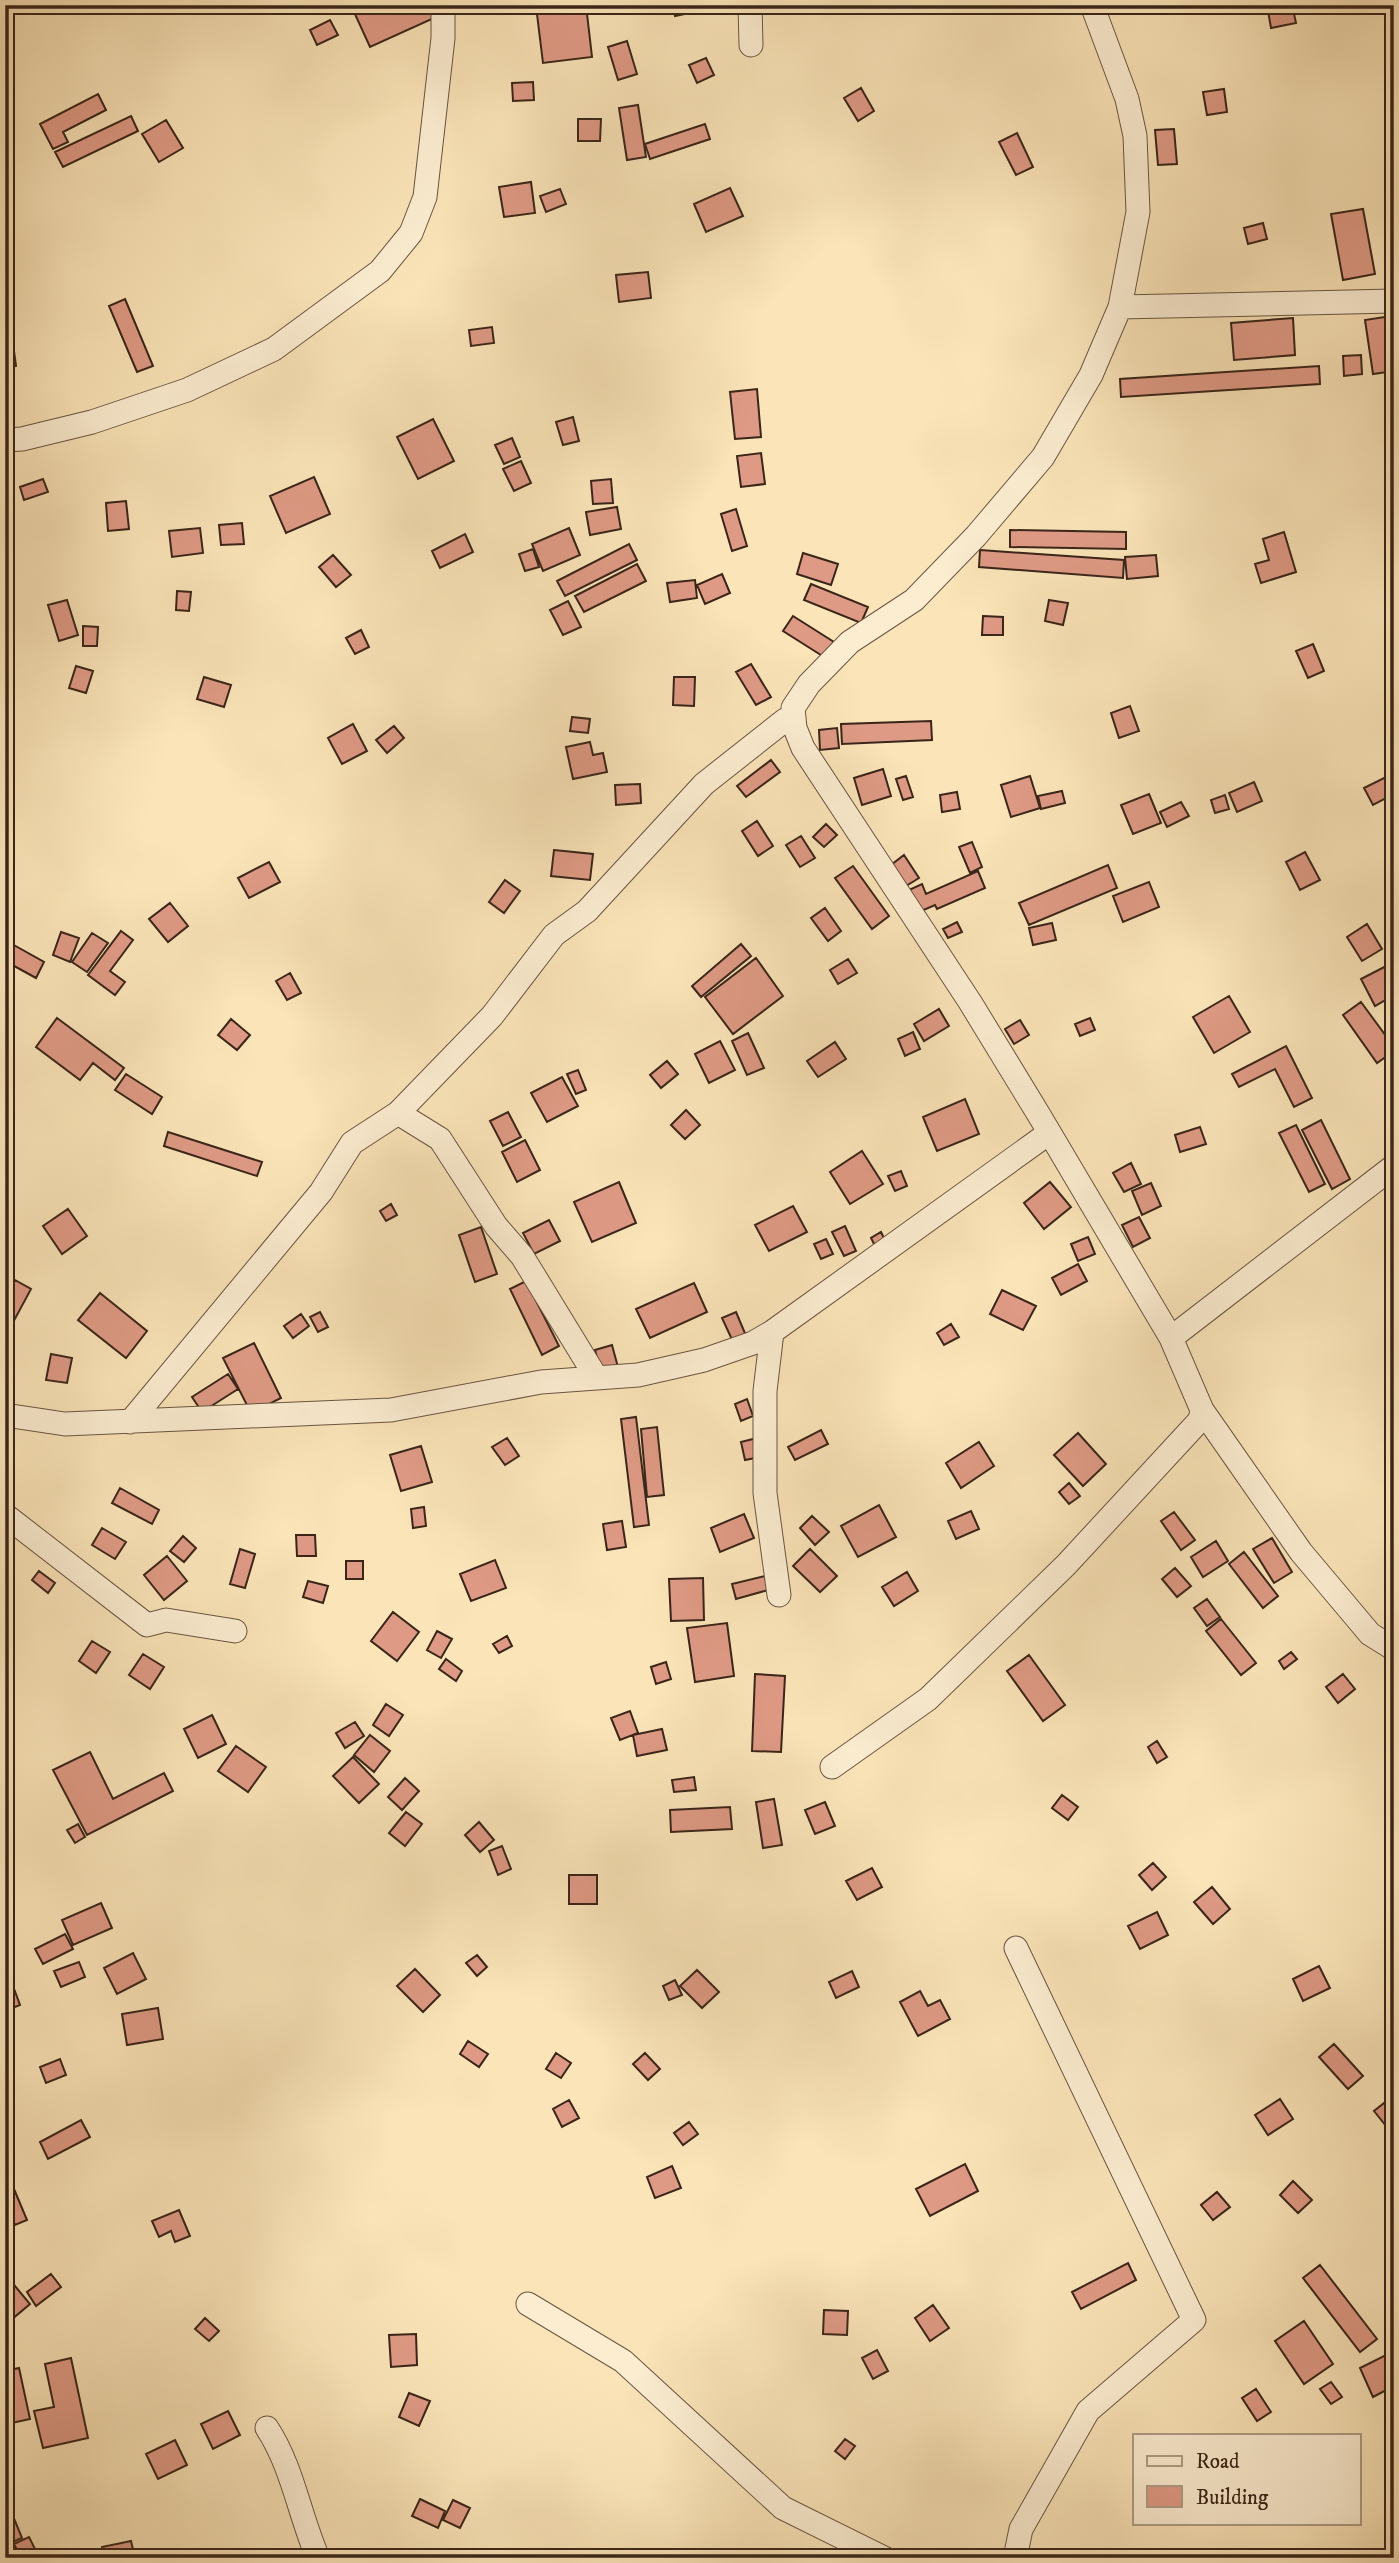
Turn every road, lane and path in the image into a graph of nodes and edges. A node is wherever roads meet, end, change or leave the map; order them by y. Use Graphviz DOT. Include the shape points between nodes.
graph roads {
  1 [pos="443,5"];
  2 [pos="750,5"];
  3 [pos="1092,5"];
  4 [pos="751,46"];
  5 [pos="1394,301"];
  6 [pos="1119,307"];
  7 [pos="5,440"];
  8 [pos="792,718"];
  9 [pos="398,1113"];
  10 [pos="1049,1133"];
  11 [pos="1394,1166"];
  12 [pos="772,1332"];
  13 [pos="1171,1338"];
  14 [pos="596,1377"];
  15 [pos="1202,1410"];
  16 [pos="7,1419"];
  17 [pos="130,1422"];
  18 [pos="5,1515"];
  19 [pos="779,1595"];
  20 [pos="235,1631"];
  21 [pos="1394,1649"];
  22 [pos="832,1767"];
  23 [pos="1016,1948"];
  24 [pos="528,2304"];
  25 [pos="267,2428"];
  26 [pos="318,2558"];
  27 [pos="884,2558"];
  28 [pos="1015,2558"];
  1 -- 7 [label="street" via="425,197 411,233 380,271 274,349 187,390 92,422"];
  2 -- 4 [label="street"];
  3 -- 6 [label="street" via="1127,99 1135,136 1138,212"];
  5 -- 6 [label="street"];
  6 -- 8 [label="street" via="1091,375 1043,457 914,600 850,642 809,684 793,708"];
  8 -- 9 [label="street" via="704,784 587,911 554,934 492,1016"];
  8 -- 10 [label="street" via="803,748 970,1002"];
  9 -- 14 [label="street" via="440,1139 496,1226 522,1256"];
  9 -- 17 [label="street" via="352,1143 321,1192"];
  10 -- 12 [label="street"];
  10 -- 13 [label="street"];
  11 -- 13 [label="street"];
  12 -- 14 [label="street" via="704,1360 638,1375"];
  12 -- 19 [label="street" via="765,1391 765,1493"];
  13 -- 15 [label="street"];
  14 -- 17 [label="street" via="541,1382 391,1410"];
  15 -- 21 [label="street" via="1301,1552 1370,1634"];
  15 -- 22 [label="street" via="1200,1420 1131,1496 928,1699"];
  16 -- 17 [label="street" via="65,1424"];
  18 -- 20 [label="street" via="147,1625 166,1620"];
  23 -- 28 [label="street" via="1194,2320 1088,2411 1021,2529"];
  24 -- 27 [label="street" via="623,2361 783,2508"];
  25 -- 26 [label="street" via="293,2479"];
}
